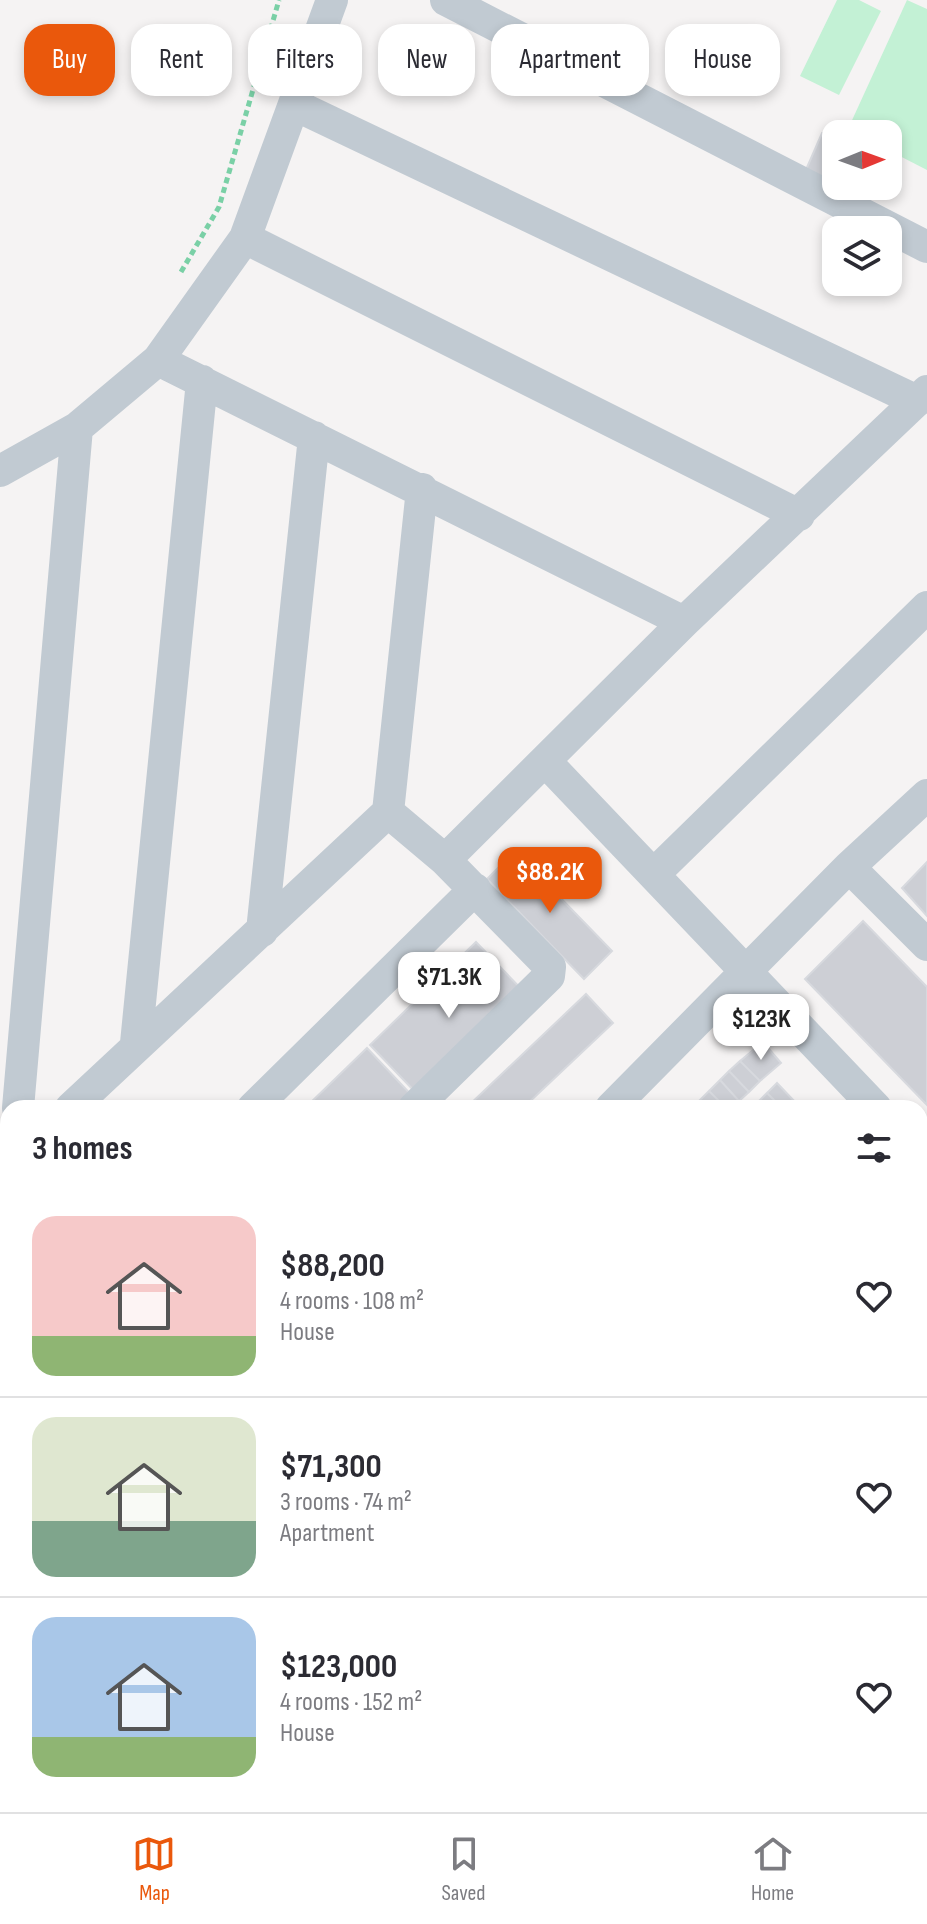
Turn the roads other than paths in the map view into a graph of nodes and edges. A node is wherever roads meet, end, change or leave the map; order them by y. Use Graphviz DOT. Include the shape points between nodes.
graph roads {
  1 [pos="332,0"];
  2 [pos="446,0"];
  3 [pos="295,105"];
  4 [pos="245,238"];
  5 [pos="927,247"];
  6 [pos="158,360"];
  7 [pos="202,381"];
  8 [pos="922,396"];
  9 [pos="77,428"];
  10 [pos="314,437"];
  11 [pos="0,471"];
  12 [pos="422,489"];
  13 [pos="799,515"];
  14 [pos="927,607"];
  15 [pos="684,622"];
  16 [pos="546,762"];
  17 [pos="927,795"];
  18 [pos="388,812"];
  19 [pos="445,860"];
  20 [pos="849,867"];
  21 [pos="655,873"];
  22 [pos="475,889"];
  23 [pos="262,931"];
  24 [pos="927,945"];
  25 [pos="746,974"];
  26 [pos="136,1043"];
  27 [pos="19,1100"];
  28 [pos="79,1100"];
  29 [pos="261,1100"];
  30 [pos="422,1100"];
  31 [pos="619,1100"];
  32 [pos="866,1100"];
  1 -- 3 [label="street"];
  2 -- 5 [label="street"];
  3 -- 4 [label="street"];
  3 -- 8 [label="street"];
  4 -- 6 [label="street"];
  4 -- 13 [label="street"];
  6 -- 7 [label="street"];
  6 -- 9 [label="street"];
  7 -- 10 [label="street"];
  7 -- 26 [label="street"];
  8 -- 13 [label="street"];
  9 -- 11 [label="street"];
  9 -- 27 [label="street"];
  10 -- 12 [label="street"];
  10 -- 23 [label="street"];
  12 -- 15 [label="street"];
  12 -- 18 [label="street"];
  13 -- 15 [label="street"];
  14 -- 21 [label="street"];
  15 -- 16 [label="street"];
  16 -- 19 [label="street"];
  16 -- 21 [label="street"];
  17 -- 20 [label="street"];
  18 -- 19 [label="street"];
  18 -- 23 [label="street"];
  19 -- 22 [label="street"];
  20 -- 24 [label="street"];
  20 -- 25 [label="street"];
  21 -- 25 [label="street"];
  22 -- 29 [label="street"];
  22 -- 30 [label="street" via="545,959 549,976"];
  23 -- 26 [label="street"];
  25 -- 31 [label="street"];
  25 -- 32 [label="street"];
  26 -- 28 [label="street"];
}
